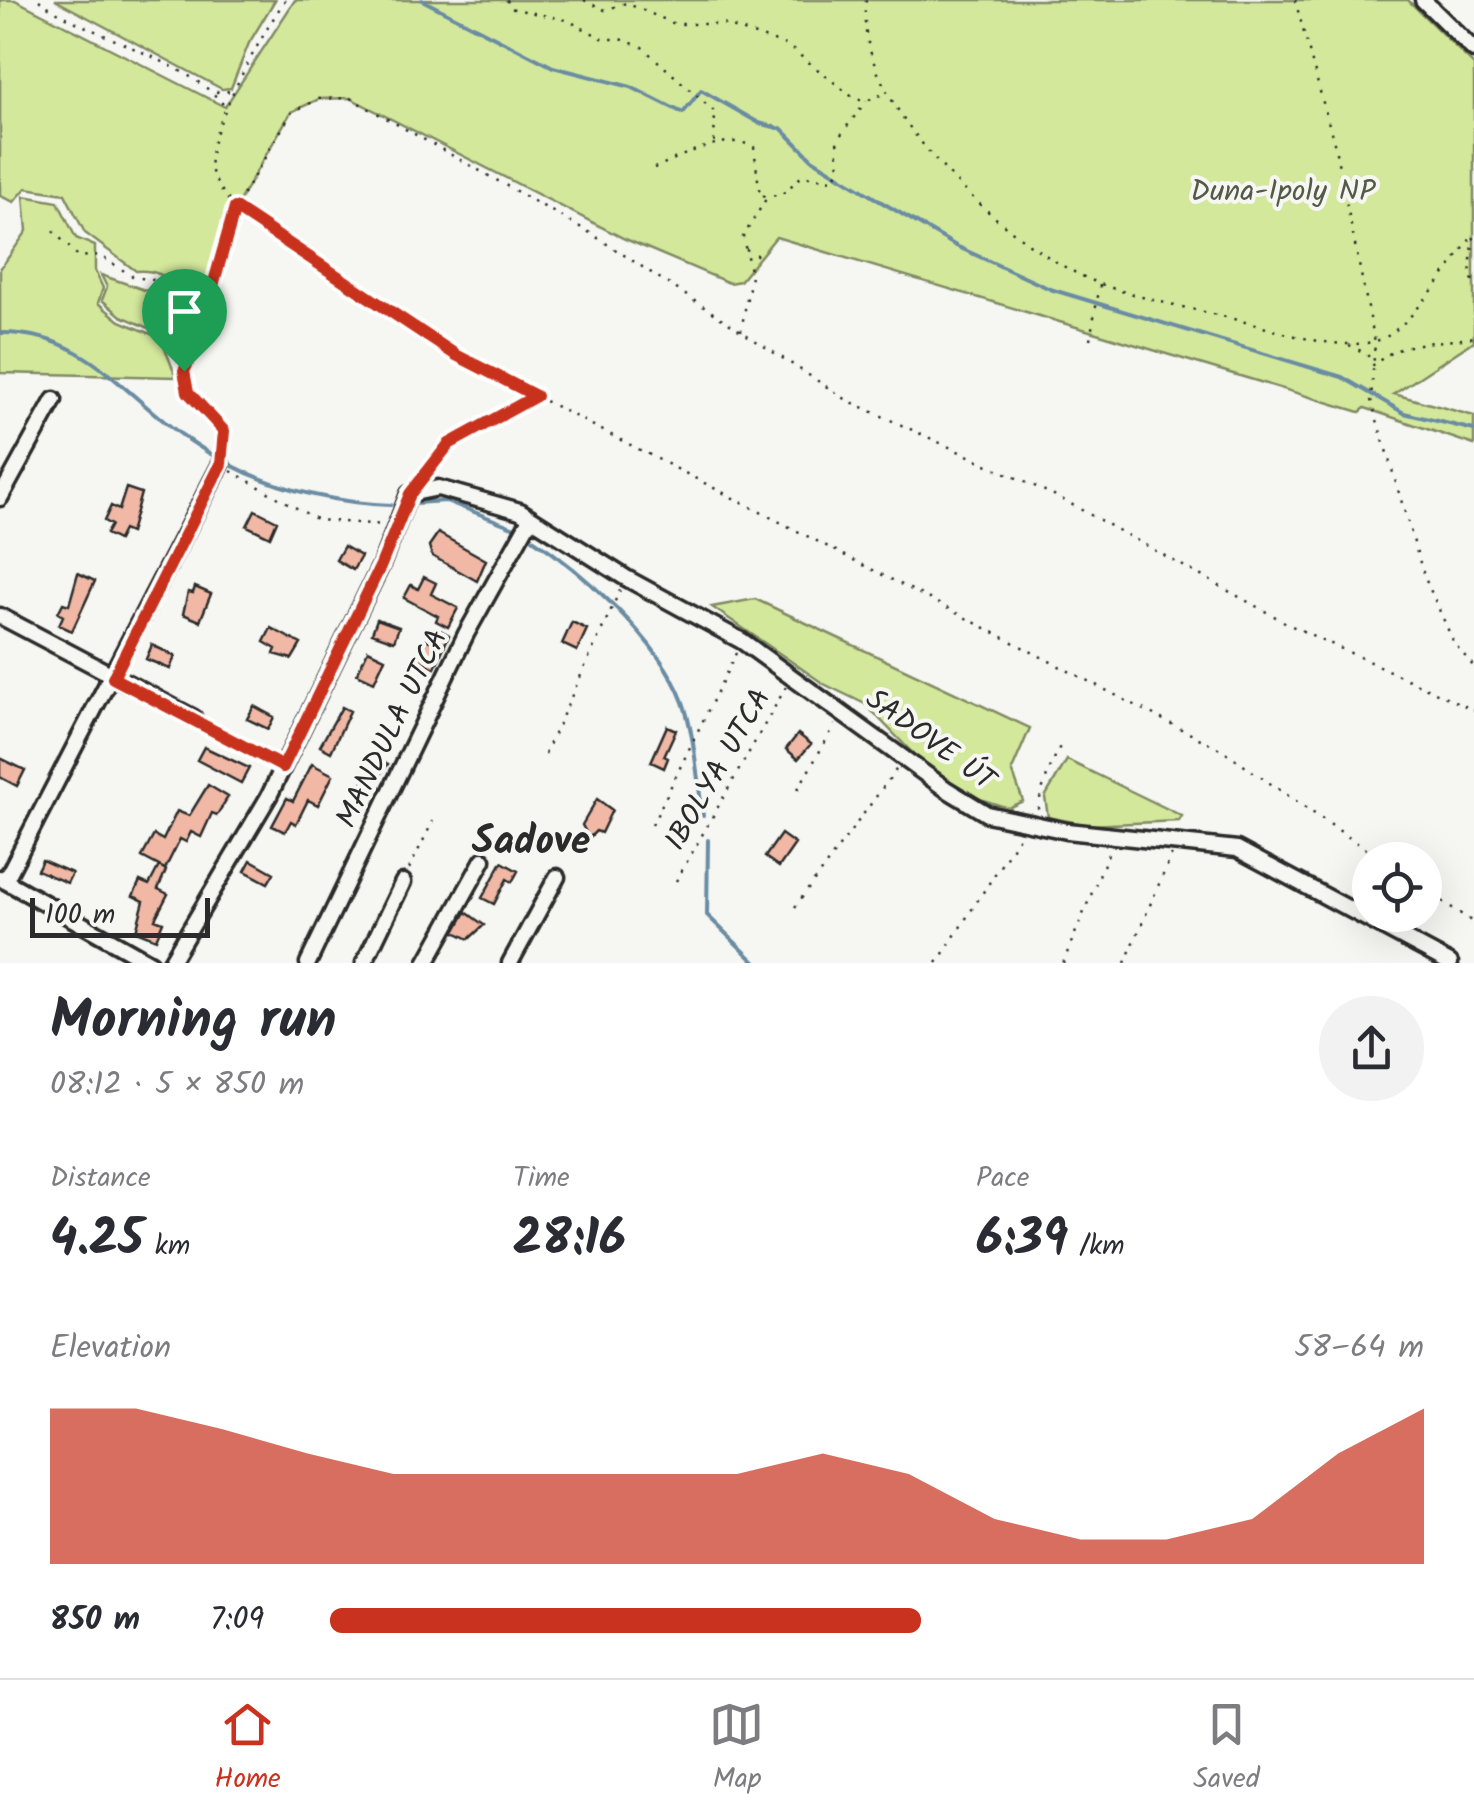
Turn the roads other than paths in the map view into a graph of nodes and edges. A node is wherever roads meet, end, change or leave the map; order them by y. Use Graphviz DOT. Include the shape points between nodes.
graph roads {
  1 [pos="1424,0"];
  2 [pos="1474,50"];
  3 [pos="54,400"];
  4 [pos="221,464"];
  5 [pos="0,498"];
  6 [pos="529,520"];
  7 [pos="0,616"];
  8 [pos="113,678"];
  9 [pos="194,718"];
  10 [pos="483,860"];
  11 [pos="557,877"];
  12 [pos="2,879"];
  13 [pos="403,882"];
  14 [pos="151,963"];
  15 [pos="170,963"];
  16 [pos="308,963"];
  17 [pos="364,963"];
  18 [pos="426,963"];
  19 [pos="510,963"];
  20 [pos="1450,963"];
  1 -- 2 [label="street"];
  3 -- 5 [label="street"];
  4 -- 8 [label="street"];
  6 -- 15 [label="street, SADOVE ÚT" via="498,502 438,488 410,494 283,767"];
  6 -- 16 [label="street, MANDULA UTCA" via="466,634"];
  6 -- 20 [label="street, SADOVE ÚT" via="742,641 987,814 1032,826 1236,848"];
  7 -- 8 [label="street"];
  8 -- 9 [label="street"];
  8 -- 12 [label="street"];
  10 -- 18 [label="street"];
  11 -- 19 [label="street"];
  12 -- 14 [label="street"];
  13 -- 17 [label="street"];
}
